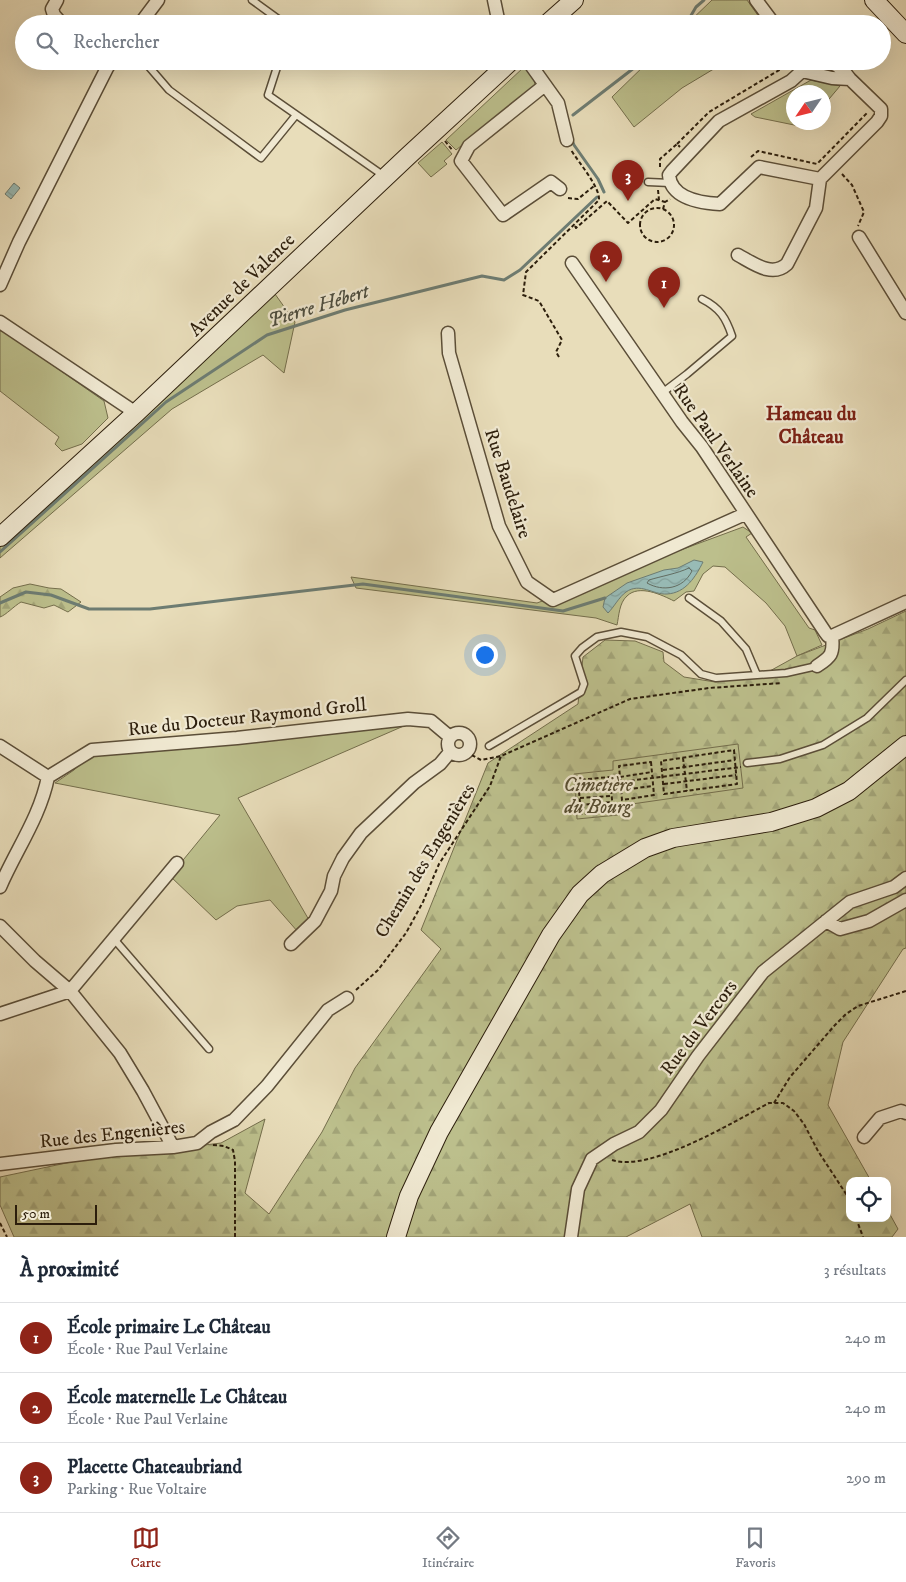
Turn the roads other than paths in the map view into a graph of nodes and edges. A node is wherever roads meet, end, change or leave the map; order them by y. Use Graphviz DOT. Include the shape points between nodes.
graph roads {
  1 [pos="57,0"];
  2 [pos="158,0"];
  3 [pos="252,0"];
  4 [pos="494,0"];
  5 [pos="574,0"];
  6 [pos="756,0"];
  7 [pos="874,0"];
  8 [pos="54,15"];
  9 [pos="147,15"];
  10 [pos="273,15"];
  11 [pos="497,15"];
  12 [pos="557,15"];
  13 [pos="767,15"];
  14 [pos="888,15"];
  15 [pos="891,18"];
  16 [pos="906,34"];
  17 [pos="102,70"];
  18 [pos="152,70"];
  19 [pos="275,70"];
  20 [pos="501,70"];
  21 [pos="534,70"];
  22 [pos="798,70"];
  23 [pos="811,70"];
  24 [pos="843,70"];
  25 [pos="850,79"];
  26 [pos="545,85"];
  27 [pos="296,115"];
  28 [pos="567,140"];
  29 [pos="386,177"];
  30 [pos="820,179"];
  31 [pos="648,182"];
  32 [pos="670,182"];
  33 [pos="560,189"];
  34 [pos="859,238"];
  35 [pos="738,255"];
  36 [pos="572,263"];
  37 [pos="0,285"];
  38 [pos="702,299"];
  39 [pos="906,313"];
  40 [pos="0,322"];
  41 [pos="448,333"];
  42 [pos="662,393"];
  43 [pos="136,413"];
  44 [pos="745,514"];
  45 [pos="0,537"];
  46 [pos="689,598"];
  47 [pos="906,602"];
  48 [pos="832,636"];
  49 [pos="817,666"];
  50 [pos="758,674"];
  51 [pos="906,680"];
  52 [pos="450,737"];
  53 [pos="906,745"];
  54 [pos="0,746"];
  55 [pos="489,746"];
  56 [pos="450,752"];
  57 [pos="747,763"];
  58 [pos="48,777"];
  59 [pos="177,863"];
  60 [pos="906,878"];
  61 [pos="0,887"];
  62 [pos="906,900"];
  63 [pos="826,921"];
  64 [pos="0,926"];
  65 [pos="114,939"];
  66 [pos="291,944"];
  67 [pos="70,991"];
  68 [pos="347,998"];
  69 [pos="0,1014"];
  70 [pos="210,1049"];
  71 [pos="906,1113"];
  72 [pos="864,1137"];
  73 [pos="173,1147"];
  74 [pos="0,1164"];
  75 [pos="396,1237"];
  76 [pos="571,1237"];
  1 -- 8 [label="street" via="52,9"];
  2 -- 9 [label="street"];
  3 -- 10 [label="lane"];
  4 -- 11 [label="street"];
  5 -- 12 [label="main road"];
  6 -- 13 [label="street"];
  7 -- 14 [label="main road"];
  15 -- 16 [label="main road"];
  17 -- 37 [label="street"];
  18 -- 27 [label="lane" via="169,90 261,158"];
  19 -- 27 [label="lane" via="268,95"];
  20 -- 29 [label="main road, Avenue de Valence"];
  21 -- 26 [label="street"];
  22 -- 32 [label="street" via="791,81 720,121 672,171"];
  23 -- 25 [label="street" via="832,78"];
  24 -- 25 [label="street"];
  25 -- 30 [label="street" via="881,109 881,116"];
  26 -- 28 [label="street" via="558,103"];
  26 -- 33 [label="street" via="469,146 461,161 503,215 551,182"];
  27 -- 29 [label="lane"];
  29 -- 43 [label="main road, Avenue de Valence"];
  30 -- 32 [label="street" via="759,167 720,204 684,197 672,188"];
  30 -- 35 [label="street" via="816,208 787,264 773,271"];
  31 -- 32 [label="lane"];
  34 -- 39 [label="street"];
  36 -- 42 [label="street, Rue Paul Verlaine"];
  38 -- 42 [label="lane" via="712,304 726,319 732,336"];
  40 -- 43 [label="street"];
  41 -- 44 [label="street, Rue Baudelaire" via="449,353 499,526 527,582 553,600"];
  42 -- 44 [label="street, Rue Paul Verlaine"];
  43 -- 45 [label="main road, Avenue de Valence"];
  44 -- 48 [label="street, Rue Paul Verlaine" via="825,632"];
  46 -- 50 [label="lane" via="722,621 746,649"];
  47 -- 48 [label="street"];
  48 -- 49 [label="street" via="832,652"];
  49 -- 50 [label="lane"];
  50 -- 55 [label="lane" via="716,678 701,674 680,655 647,637 621,632 597,637 575,656 584,684 581,692"];
  51 -- 57 [label="lane" via="867,718 823,745 780,760"];
  52 -- 56 [label="street"];
  52 -- 56 [label="street" via="458,733 466,736 470,744 466,752 459,755"];
  52 -- 58 [label="street, Rue du Docteur Raymond Groll" via="431,721 408,719 92,750"];
  53 -- 75 [label="main road" via="849,791 816,808 771,822 673,838 645,848 602,874 580,894 550,935 439,1132 409,1196"];
  54 -- 58 [label="street"];
  56 -- 66 [label="street" via="361,833 343,858 331,892 315,922"];
  58 -- 61 [label="street" via="34,820"];
  59 -- 65 [label="street"];
  60 -- 63 [label="street, Rue du Vercors" via="894,887 850,902"];
  62 -- 63 [label="street" via="869,921 840,929"];
  63 -- 76 [label="street, Rue du Vercors" via="763,972 661,1110 639,1132 592,1159 578,1189"];
  64 -- 67 [label="street"];
  65 -- 67 [label="street"];
  65 -- 70 [label="lane"];
  67 -- 69 [label="street"];
  67 -- 73 [label="street" via="120,1053"];
  68 -- 73 [label="street, Rue des Engenières" via="328,1010 267,1086 234,1120 197,1143"];
  71 -- 72 [label="street" via="901,1111 880,1118"];
  73 -- 74 [label="street, Rue des Engenières" via="116,1150"];
}
